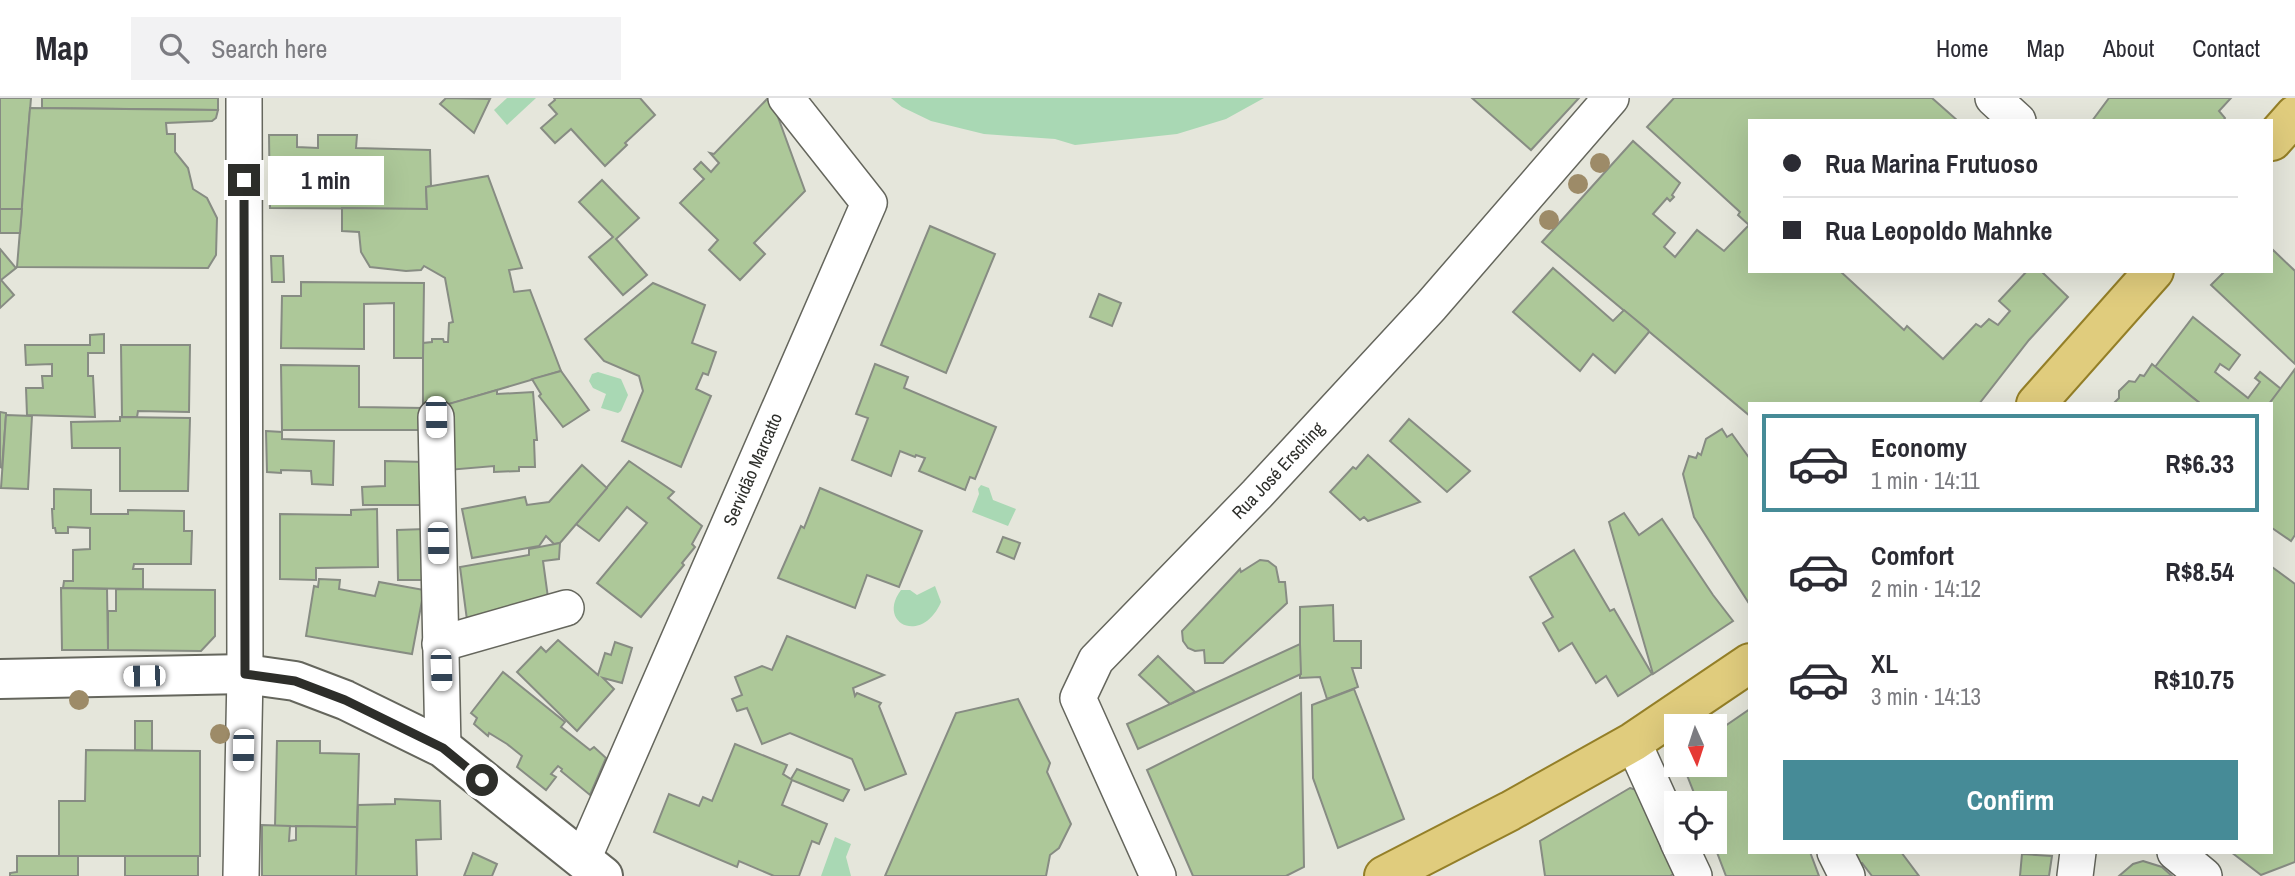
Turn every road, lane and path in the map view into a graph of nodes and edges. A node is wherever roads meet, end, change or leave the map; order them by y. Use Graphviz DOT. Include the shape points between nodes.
graph roads {
  1 [pos="244,98"];
  2 [pos="786,98"];
  3 [pos="1611,98"];
  4 [pos="1993,98"];
  5 [pos="2295,116"];
  6 [pos="2016,119"];
  7 [pos="2273,140"];
  8 [pos="2152,273"];
  9 [pos="2038,402"];
  10 [pos="436,417"];
  11 [pos="566,608"];
  12 [pos="440,644"];
  13 [pos="1747,673"];
  14 [pos="245,674"];
  15 [pos="0,679"];
  16 [pos="1633,742"];
  17 [pos="443,748"];
  18 [pos="1664,811"];
  19 [pos="1684,854"];
  20 [pos="1836,854"];
  21 [pos="2078,854"];
  22 [pos="2177,854"];
  23 [pos="1424,866"];
  24 [pos="593,868"];
  25 [pos="241,876"];
  26 [pos="1158,876"];
  27 [pos="1384,876"];
  28 [pos="1694,876"];
  29 [pos="1847,876"];
  30 [pos="2075,876"];
  31 [pos="2204,876"];
  1 -- 14 [label="street"];
  2 -- 24 [label="street, Servidão Marcatto" via="869,203"];
  3 -- 26 [label="street, Rua José Ersching" via="1432,306 1096,660 1078,698"];
  4 -- 6 [label="street"];
  5 -- 7 [label="main road"];
  8 -- 9 [label="main road"];
  10 -- 12 [label="street"];
  11 -- 12 [label="street"];
  12 -- 17 [label="street"];
  13 -- 16 [label="main road"];
  14 -- 15 [label="street"];
  14 -- 17 [label="street" via="295,681"];
  14 -- 25 [label="street"];
  16 -- 18 [label="street"];
  16 -- 23 [label="main road"];
  17 -- 24 [label="street"];
  19 -- 28 [label="street"];
  20 -- 29 [label="street"];
  21 -- 30 [label="street"];
  22 -- 31 [label="street"];
  23 -- 27 [label="main road"];
}
